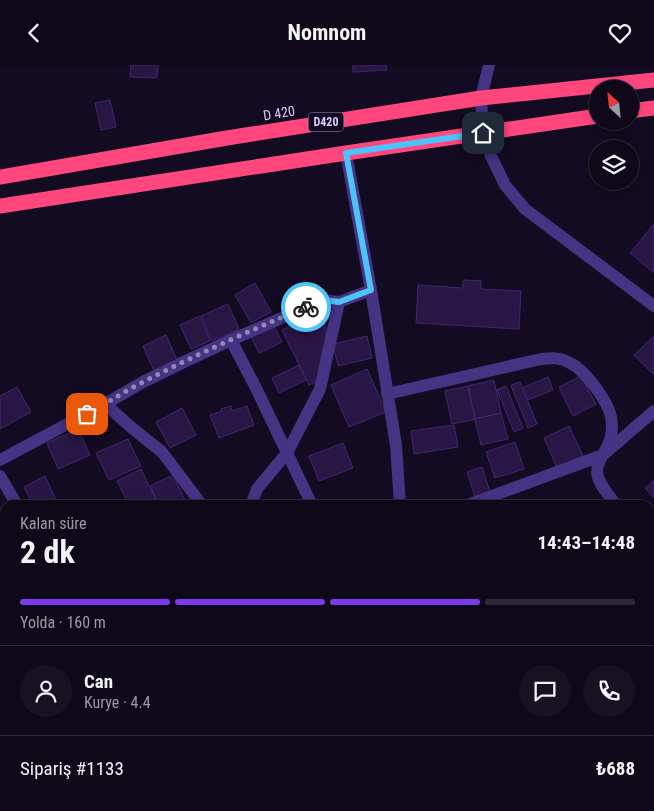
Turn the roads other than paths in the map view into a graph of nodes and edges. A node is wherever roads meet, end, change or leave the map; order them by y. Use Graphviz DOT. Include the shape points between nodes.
graph roads {
  1 [pos="489,65"];
  2 [pos="654,79"];
  3 [pos="481,98"];
  4 [pos="654,108"];
  5 [pos="639,110"];
  6 [pos="589,117"];
  7 [pos="483,133"];
  8 [pos="346,153"];
  9 [pos="0,177"];
  10 [pos="0,206"];
  11 [pos="371,290"];
  12 [pos="339,302"];
  13 [pos="654,305"];
  14 [pos="231,339"];
  15 [pos="387,394"];
  16 [pos="105,404"];
  17 [pos="654,411"];
  18 [pos="287,453"];
  19 [pos="603,455"];
  20 [pos="0,460"];
  21 [pos="0,476"];
  22 [pos="14,500"];
  23 [pos="198,500"];
  24 [pos="252,500"];
  25 [pos="310,500"];
  26 [pos="400,500"];
  27 [pos="482,500"];
  28 [pos="612,500"];
  1 -- 3 [label="street"];
  2 -- 3 [label="highway, D 420 / D420"];
  3 -- 7 [label="street"];
  3 -- 9 [label="highway, D 420 / D420"];
  4 -- 5 [label="highway"];
  6 -- 7 [label="highway"];
  7 -- 8 [label="highway"];
  7 -- 13 [label="street" via="505,185 526,209"];
  8 -- 10 [label="highway"];
  8 -- 11 [label="street"];
  11 -- 12 [label="street"];
  11 -- 15 [label="street"];
  12 -- 14 [label="street" via="323,300"];
  12 -- 18 [label="street" via="320,389"];
  14 -- 16 [label="street"];
  14 -- 18 [label="street"];
  15 -- 19 [label="street" via="557,358 582,370 604,400 611,417 611,438"];
  15 -- 26 [label="street" via="396,445"];
  16 -- 20 [label="street"];
  16 -- 23 [label="street" via="162,452"];
  17 -- 19 [label="street"];
  18 -- 24 [label="street" via="257,489"];
  18 -- 25 [label="street"];
  19 -- 27 [label="street"];
  19 -- 28 [label="street" via="597,474"];
  21 -- 22 [label="street"];
}
